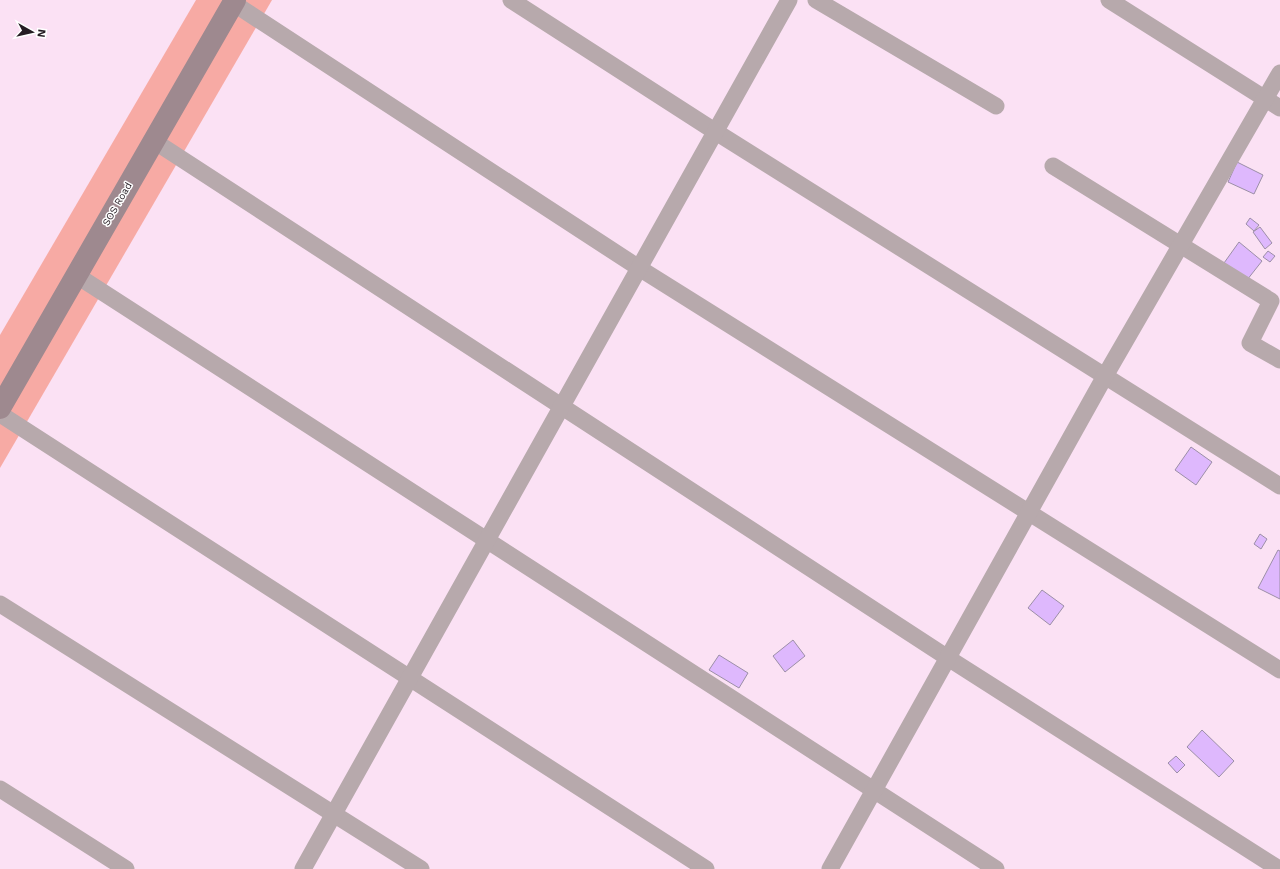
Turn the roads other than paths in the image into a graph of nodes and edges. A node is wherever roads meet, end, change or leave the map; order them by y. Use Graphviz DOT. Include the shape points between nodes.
graph roads {
  1 [pos="511,0"];
  2 [pos="789,0"];
  3 [pos="816,0"];
  4 [pos="1109,0"];
  5 [pos="234,1"];
  6 [pos="1280,74"];
  7 [pos="1265,99"];
  8 [pos="996,106"];
  9 [pos="1280,108"];
  10 [pos="716,132"];
  11 [pos="154,141"];
  12 [pos="1053,166"];
  13 [pos="1181,245"];
  14 [pos="639,268"];
  15 [pos="76,275"];
  16 [pos="1280,360"];
  17 [pos="1105,376"];
  18 [pos="562,407"];
  19 [pos="0,408"];
  20 [pos="0,414"];
  21 [pos="1280,486"];
  22 [pos="1030,511"];
  23 [pos="487,540"];
  24 [pos="0,604"];
  25 [pos="948,658"];
  26 [pos="1280,670"];
  27 [pos="410,678"];
  28 [pos="0,789"];
  29 [pos="874,790"];
  30 [pos="334,814"];
  31 [pos="126,869"];
  32 [pos="303,869"];
  33 [pos="420,869"];
  34 [pos="706,869"];
  35 [pos="830,869"];
  36 [pos="996,869"];
  37 [pos="1279,869"];
  1 -- 10 [label="street"];
  2 -- 10 [label="street"];
  3 -- 8 [label="street"];
  4 -- 7 [label="street"];
  5 -- 11 [label="street, SOS Road"];
  5 -- 14 [label="street"];
  6 -- 7 [label="street"];
  7 -- 9 [label="street"];
  7 -- 13 [label="street"];
  10 -- 14 [label="street"];
  10 -- 17 [label="street"];
  11 -- 15 [label="street, SOS Road"];
  11 -- 18 [label="street"];
  12 -- 13 [label="street"];
  13 -- 16 [label="street" via="1271,301 1250,343"];
  13 -- 17 [label="street"];
  14 -- 18 [label="street"];
  14 -- 22 [label="street"];
  15 -- 19 [label="street, SOS Road"];
  15 -- 23 [label="street"];
  17 -- 21 [label="street"];
  17 -- 22 [label="street"];
  18 -- 23 [label="street"];
  18 -- 25 [label="street"];
  20 -- 27 [label="street"];
  22 -- 25 [label="street"];
  22 -- 26 [label="street"];
  23 -- 27 [label="street"];
  23 -- 29 [label="street"];
  24 -- 30 [label="street"];
  25 -- 29 [label="street"];
  25 -- 37 [label="street"];
  27 -- 30 [label="street"];
  27 -- 34 [label="street"];
  28 -- 31 [label="street"];
  29 -- 35 [label="street"];
  29 -- 36 [label="street"];
  30 -- 32 [label="street"];
  30 -- 33 [label="street"];
}
